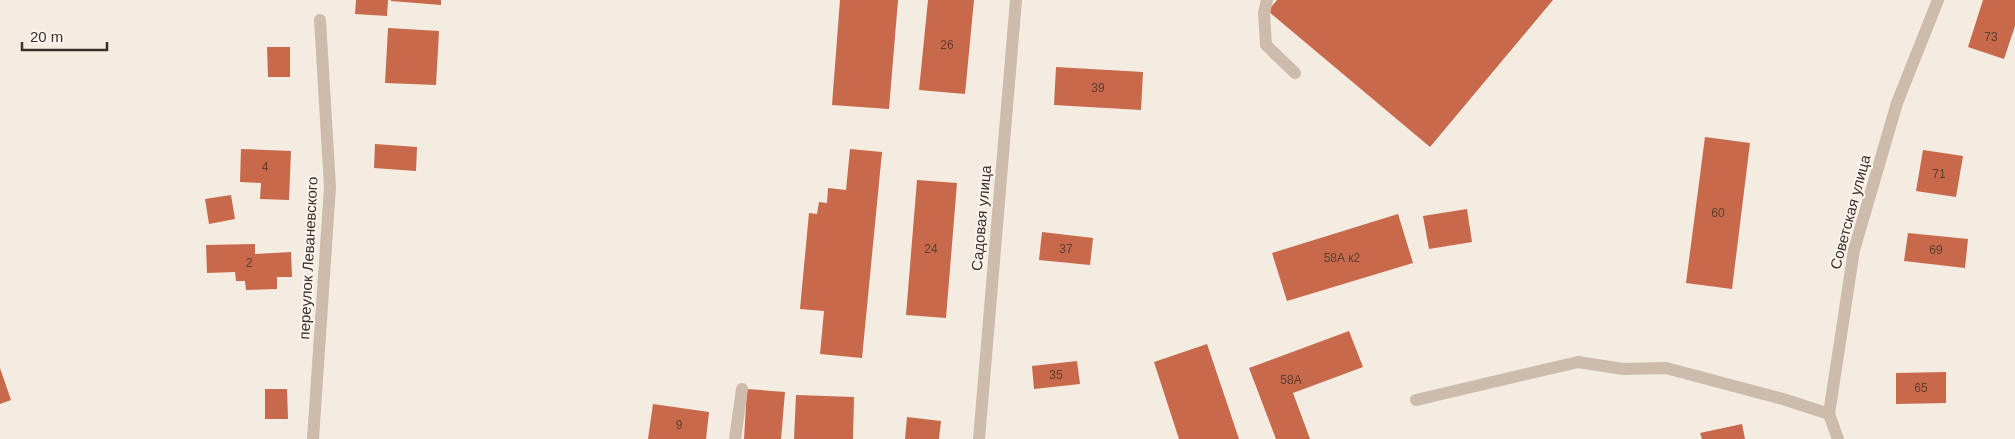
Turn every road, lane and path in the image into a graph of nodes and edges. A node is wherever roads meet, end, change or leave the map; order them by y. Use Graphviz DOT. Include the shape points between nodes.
graph roads {
  1 [pos="1016,0"];
  2 [pos="1267,0"];
  3 [pos="1938,0"];
  4 [pos="320,20"];
  5 [pos="1295,73"];
  6 [pos="742,389"];
  7 [pos="1416,400"];
  8 [pos="1829,414"];
  9 [pos="313,439"];
  10 [pos="735,439"];
  11 [pos="979,439"];
  12 [pos="1838,439"];
  1 -- 11 [label="street, Садовая улица"];
  2 -- 5 [label="street" via="1264,13 1266,45"];
  3 -- 8 [label="street, Советская улица" via="1897,103 1854,250"];
  4 -- 9 [label="street, переулок Леваневского" via="330,187"];
  6 -- 10 [label="street"];
  7 -- 8 [label="street" via="1578,362 1623,369 1666,368"];
  8 -- 12 [label="street, Советская улица"];
}
